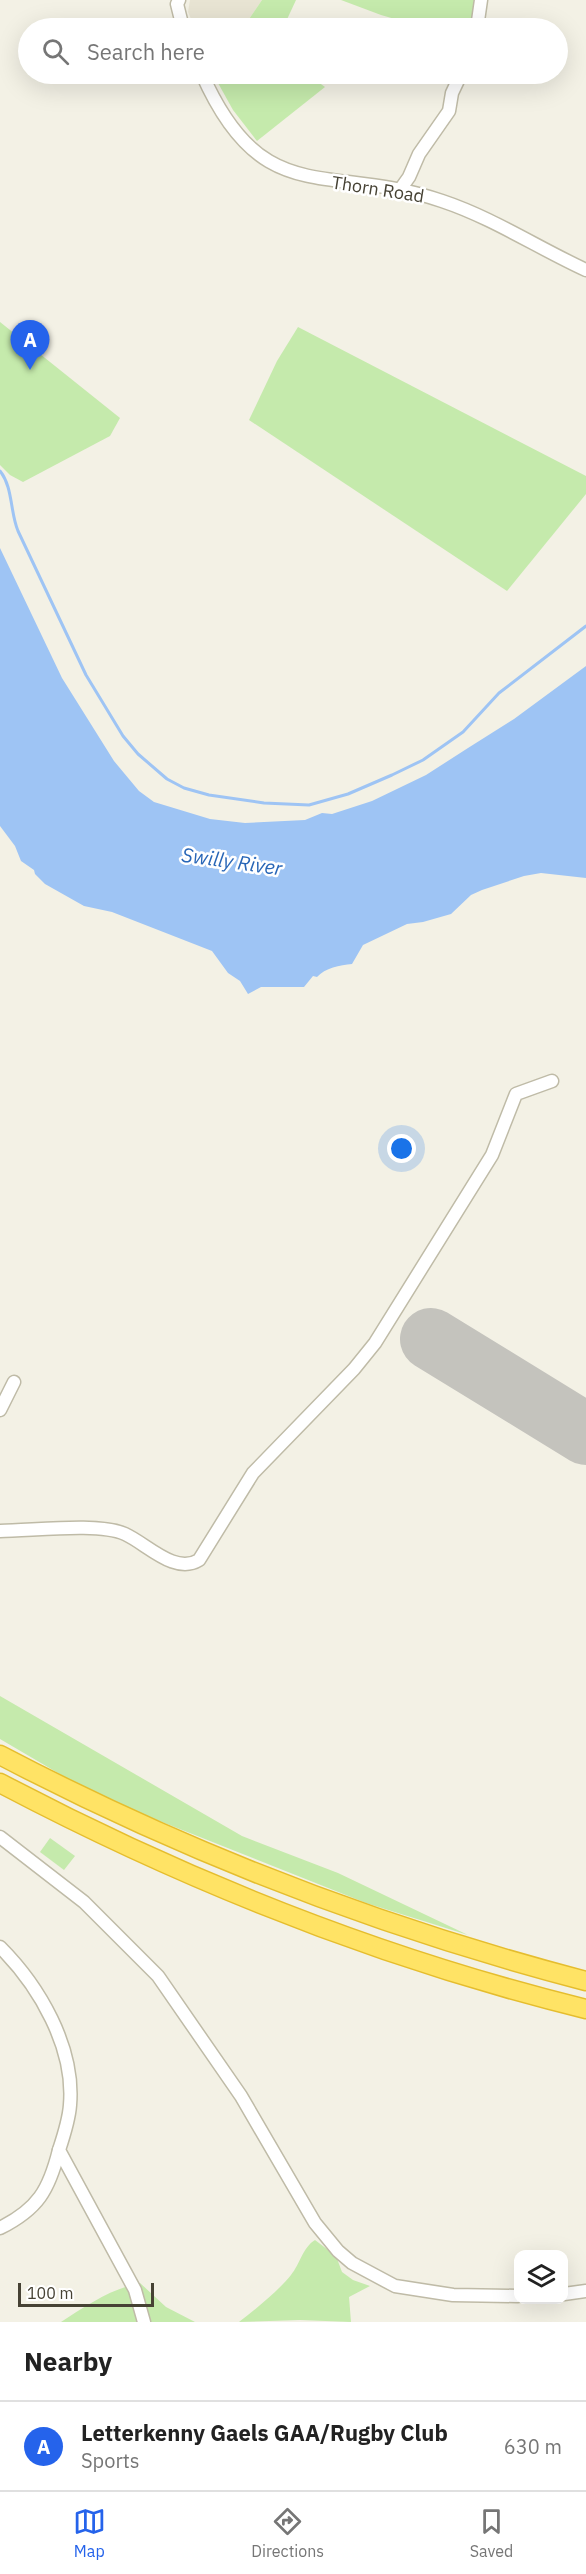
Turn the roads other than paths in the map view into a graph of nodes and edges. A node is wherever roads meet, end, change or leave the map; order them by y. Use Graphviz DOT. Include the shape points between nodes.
graph roads {
  1 [pos="179,0"];
  2 [pos="482,0"];
  3 [pos="180,18"];
  4 [pos="479,18"];
  5 [pos="207,84"];
  6 [pos="457,84"];
  7 [pos="399,191"];
  8 [pos="586,270"];
  9 [pos="552,1082"];
  10 [pos="14,1382"];
  11 [pos="0,1410"];
  12 [pos="0,1531"];
  13 [pos="0,1755"];
  14 [pos="0,1783"];
  15 [pos="0,1837"];
  16 [pos="0,1947"];
  17 [pos="586,1981"];
  18 [pos="586,2009"];
  19 [pos="59,2150"];
  20 [pos="0,2228"];
  21 [pos="586,2291"];
  22 [pos="568,2293"];
  23 [pos="514,2296"];
  24 [pos="144,2322"];
  1 -- 3 [label="street"];
  2 -- 4 [label="street"];
  5 -- 7 [label="street, Thorn Road" via="228,124 272,164 301,176"];
  6 -- 7 [label="street" via="449,111"];
  7 -- 8 [label="street, Thorn Road" via="461,208"];
  9 -- 12 [label="street" via="516,1094 492,1155 375,1343 253,1473 199,1560 181,1565 126,1534 104,1528"];
  10 -- 11 [label="street"];
  13 -- 17 [label="highway" via="176,1840 317,1898 513,1962"];
  14 -- 18 [label="highway" via="185,1873 319,1927 468,1977"];
  15 -- 23 [label="street" via="84,1902 158,1976 242,2096 315,2223 338,2251 395,2286 453,2295"];
  16 -- 19 [label="street" via="40,1999 65,2056 70,2104"];
  19 -- 20 [label="street" via="50,2182 39,2201"];
  19 -- 24 [label="street" via="135,2290"];
  21 -- 22 [label="street"];
}
